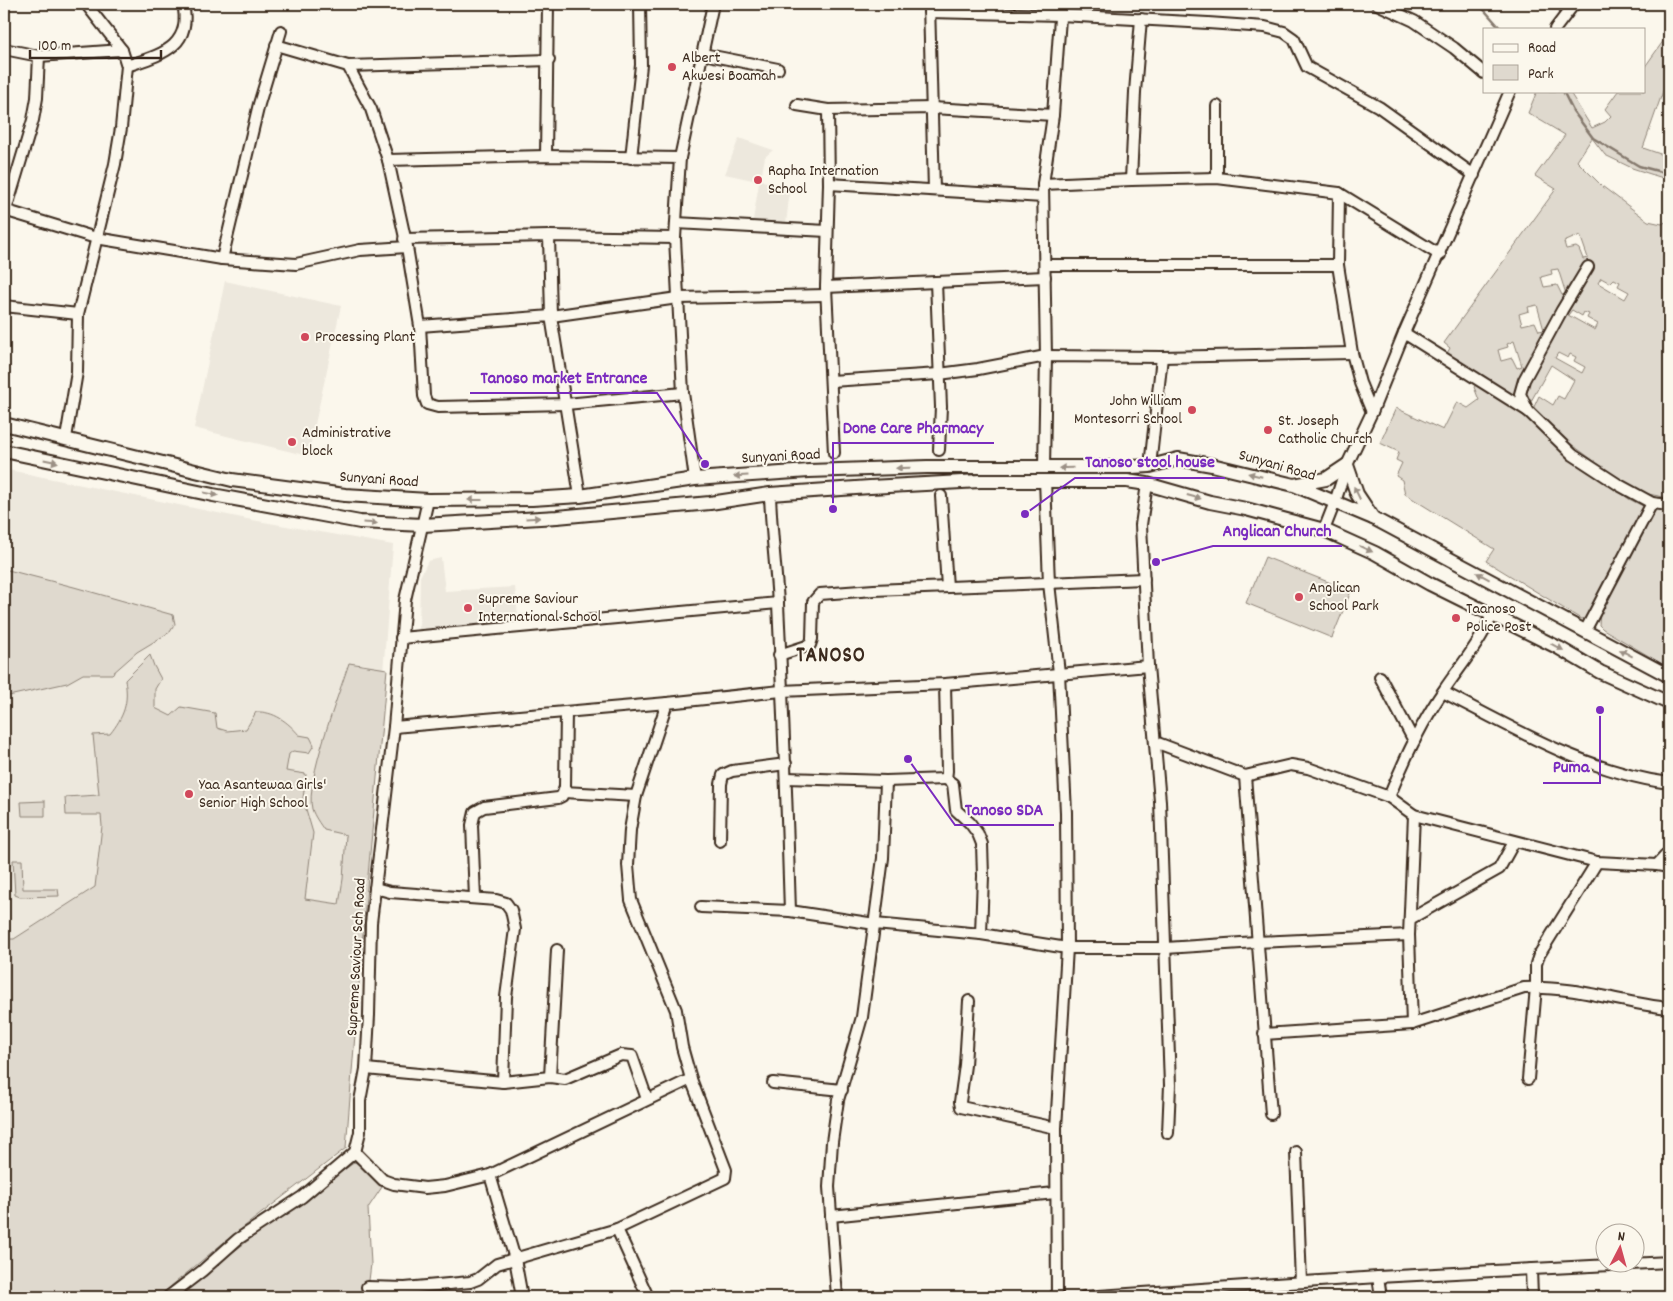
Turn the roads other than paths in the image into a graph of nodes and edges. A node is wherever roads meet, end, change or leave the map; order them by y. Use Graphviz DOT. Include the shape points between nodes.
graph roads {
  1 [pos="86,4"];
  2 [pos="182,4"];
  3 [pos="548,4"];
  4 [pos="640,4"];
  5 [pos="713,4"];
  6 [pos="1061,4"];
  7 [pos="1377,4"];
  8 [pos="1574,4"];
  9 [pos="929,8"];
  10 [pos="1060,15"];
  11 [pos="1141,19"];
  12 [pos="1556,28"];
  13 [pos="281,30"];
  14 [pos="276,45"];
  15 [pos="4,49"];
  16 [pos="122,50"];
  17 [pos="703,54"];
  18 [pos="39,56"];
  19 [pos="549,60"];
  20 [pos="127,66"];
  21 [pos="348,66"];
  22 [pos="778,69"];
  23 [pos="1483,72"];
  24 [pos="1509,92"];
  25 [pos="797,105"];
  26 [pos="1217,106"];
  27 [pos="932,108"];
  28 [pos="828,110"];
  29 [pos="1053,115"];
  30 [pos="546,156"];
  31 [pos="631,158"];
  32 [pos="680,158"];
  33 [pos="388,160"];
  34 [pos="1474,175"];
  35 [pos="1217,178"];
  36 [pos="1131,180"];
  37 [pos="829,184"];
  38 [pos="1043,184"];
  39 [pos="934,190"];
  40 [pos="1339,193"];
  41 [pos="1043,197"];
  42 [pos="5,210"];
  43 [pos="676,223"];
  44 [pos="827,231"];
  45 [pos="549,236"];
  46 [pos="96,238"];
  47 [pos="675,238"];
  48 [pos="406,243"];
  49 [pos="1440,254"];
  50 [pos="222,259"];
  51 [pos="1045,265"];
  52 [pos="1338,265"];
  53 [pos="1588,267"];
  54 [pos="1045,278"];
  55 [pos="936,282"];
  56 [pos="826,291"];
  57 [pos="678,298"];
  58 [pos="4,306"];
  59 [pos="78,314"];
  60 [pos="551,316"];
  61 [pos="420,326"];
  62 [pos="1404,333"];
  63 [pos="1352,353"];
  64 [pos="1046,356"];
  65 [pos="1162,357"];
  66 [pos="939,374"];
  67 [pos="831,381"];
  68 [pos="683,393"];
  69 [pos="566,404"];
  70 [pos="1528,411"];
  71 [pos="1372,412"];
  72 [pos="4,424"];
  73 [pos="66,438"];
  74 [pos="939,450"];
  75 [pos="4,451"];
  76 [pos="834,453"];
  77 [pos="1347,465"];
  78 [pos="1150,466"];
  79 [pos="1044,474"];
  80 [pos="695,479"];
  81 [pos="1147,484"];
  82 [pos="1294,485"];
  83 [pos="770,494"];
  84 [pos="580,496"];
  85 [pos="941,496"];
  86 [pos="428,500"];
  87 [pos="1335,502"];
  88 [pos="1652,503"];
  89 [pos="1669,505"];
  90 [pos="1373,518"];
  91 [pos="423,525"];
  92 [pos="1324,530"];
  93 [pos="1144,580"];
  94 [pos="1049,583"];
  95 [pos="947,587"];
  96 [pos="778,603"];
  97 [pos="1492,615"];
  98 [pos="1585,631"];
  99 [pos="401,638"];
  100 [pos="779,655"];
  101 [pos="1148,666"];
  102 [pos="1060,673"];
  103 [pos="1380,676"];
  104 [pos="1669,676"];
  105 [pos="945,684"];
  106 [pos="781,691"];
  107 [pos="1443,692"];
  108 [pos="667,703"];
  109 [pos="1669,703"];
  110 [pos="566,712"];
  111 [pos="394,727"];
  112 [pos="1414,741"];
  113 [pos="1155,742"];
  114 [pos="786,764"];
  115 [pos="1245,776"];
  116 [pos="786,778"];
  117 [pos="946,779"];
  118 [pos="886,781"];
  119 [pos="1669,783"];
  120 [pos="564,792"];
  121 [pos="636,796"];
  122 [pos="1389,797"];
  123 [pos="1414,815"];
  124 [pos="720,840"];
  125 [pos="1514,842"];
  126 [pos="1669,852"];
  127 [pos="1597,862"];
  128 [pos="1657,865"];
  129 [pos="1669,867"];
  130 [pos="376,888"];
  131 [pos="475,898"];
  132 [pos="700,907"];
  133 [pos="790,911"];
  134 [pos="1410,919"];
  135 [pos="875,924"];
  136 [pos="981,934"];
  137 [pos="1410,935"];
  138 [pos="1256,942"];
  139 [pos="1067,948"];
  140 [pos="1166,948"];
  141 [pos="557,950"];
  142 [pos="1536,987"];
  143 [pos="969,1001"];
  144 [pos="1669,1008"];
  145 [pos="1412,1024"];
  146 [pos="1264,1034"];
  147 [pos="366,1069"];
  148 [pos="550,1077"];
  149 [pos="691,1079"];
  150 [pos="1528,1079"];
  151 [pos="503,1082"];
  152 [pos="773,1083"];
  153 [pos="842,1090"];
  154 [pos="647,1099"];
  155 [pos="1271,1114"];
  156 [pos="1056,1128"];
  157 [pos="1168,1133"];
  158 [pos="355,1152"];
  159 [pos="1296,1152"];
  160 [pos="490,1176"];
  161 [pos="1055,1193"];
  162 [pos="831,1216"];
  163 [pos="617,1229"];
  164 [pos="516,1259"];
  165 [pos="1669,1262"];
  166 [pos="1531,1269"];
  167 [pos="1378,1277"];
  168 [pos="1302,1282"];
  169 [pos="367,1287"];
  170 [pos="1164,1294"];
  171 [pos="168,1297"];
  172 [pos="522,1297"];
  173 [pos="648,1297"];
  174 [pos="837,1297"];
  175 [pos="1057,1297"];
  176 [pos="1084,1297"];
  177 [pos="1381,1297"];
  178 [pos="1532,1297"];
  1 -- 16 [label="street"];
  2 -- 20 [label="street" via="184,24 177,42 167,51"];
  3 -- 19 [label="street"];
  4 -- 31 [label="street" via="641,65"];
  5 -- 17 [label="street"];
  6 -- 10 [label="street"];
  7 -- 23 [label="street" via="1414,21"];
  8 -- 12 [label="street"];
  9 -- 10 [label="street"];
  9 -- 27 [label="street"];
  10 -- 11 [label="street"];
  10 -- 29 [label="street"];
  11 -- 34 [label="street" via="1284,32 1294,39 1307,67 1379,107"];
  11 -- 36 [label="street"];
  13 -- 14 [label="street"];
  14 -- 21 [label="street"];
  14 -- 50 [label="street"];
  15 -- 18 [label="street"];
  16 -- 18 [label="street"];
  16 -- 20 [label="street"];
  17 -- 22 [label="street"];
  17 -- 32 [label="street"];
  18 -- 42 [label="street" via="33,120"];
  19 -- 21 [label="street"];
  19 -- 30 [label="street"];
  20 -- 46 [label="street" via="115,164"];
  21 -- 33 [label="street" via="371,109"];
  24 -- 34 [label="street"];
  25 -- 28 [label="street"];
  26 -- 35 [label="street"];
  27 -- 28 [label="street"];
  27 -- 29 [label="street"];
  27 -- 39 [label="street"];
  28 -- 37 [label="street"];
  29 -- 38 [label="street"];
  30 -- 31 [label="street"];
  30 -- 33 [label="street"];
  31 -- 32 [label="street"];
  32 -- 43 [label="street"];
  33 -- 48 [label="street"];
  34 -- 49 [label="street"];
  35 -- 36 [label="street"];
  35 -- 40 [label="street"];
  36 -- 38 [label="street"];
  37 -- 39 [label="street"];
  37 -- 44 [label="street"];
  38 -- 41 [label="street"];
  39 -- 41 [label="street"];
  40 -- 49 [label="street"];
  40 -- 52 [label="street"];
  41 -- 51 [label="street"];
  42 -- 46 [label="street"];
  43 -- 44 [label="street"];
  43 -- 47 [label="street"];
  44 -- 56 [label="street"];
  45 -- 47 [label="street"];
  45 -- 48 [label="street"];
  45 -- 60 [label="street"];
  46 -- 50 [label="street"];
  46 -- 59 [label="street"];
  47 -- 57 [label="street"];
  48 -- 50 [label="street" via="296,264"];
  48 -- 61 [label="street"];
  49 -- 62 [label="street"];
  51 -- 52 [label="street"];
  51 -- 54 [label="street"];
  52 -- 63 [label="street"];
  53 -- 70 [label="street" via="1524,380 1520,394"];
  54 -- 55 [label="street"];
  54 -- 64 [label="street"];
  55 -- 56 [label="street"];
  55 -- 66 [label="street"];
  56 -- 57 [label="street"];
  56 -- 67 [label="street"];
  57 -- 60 [label="street"];
  57 -- 68 [label="street"];
  58 -- 59 [label="street"];
  59 -- 73 [label="street" via="77,372"];
  60 -- 61 [label="street"];
  60 -- 69 [label="street"];
  61 -- 69 [label="street" via="424,396 430,406"];
  62 -- 70 [label="street"];
  62 -- 71 [label="street"];
  63 -- 65 [label="street"];
  63 -- 71 [label="street"];
  64 -- 65 [label="street"];
  64 -- 66 [label="street"];
  64 -- 79 [label="street"];
  65 -- 78 [label="street"];
  66 -- 67 [label="street"];
  66 -- 74 [label="street"];
  67 -- 76 [label="street"];
  68 -- 69 [label="street"];
  68 -- 80 [label="street"];
  69 -- 84 [label="street"];
  70 -- 88 [label="street" via="1573,455"];
  71 -- 77 [label="street"];
  72 -- 73 [label="main road, Sunyani Road"];
  73 -- 86 [label="main road, Sunyani Road" via="232,480 345,495"];
  75 -- 91 [label="main road, Sunyani Road, one-way" via="360,522"];
  77 -- 82 [label="main road" via="1326,479"];
  77 -- 87 [label="street"];
  90 -- 77 [label="main road, one-way" via="1356,494"];
  78 -- 79 [label="main road, Sunyani Road, one-way"];
  82 -- 78 [label="main road, Sunyani Road, one-way" via="1212,464 1178,459"];
  79 -- 80 [label="main road, Sunyani Road, one-way" via="926,467"];
  79 -- 81 [label="main road, Sunyani Road"];
  79 -- 83 [label="main road, Sunyani Road"];
  79 -- 94 [label="street"];
  80 -- 84 [label="main road, Sunyani Road"];
  81 -- 92 [label="main road, Sunyani Road, one-way"];
  81 -- 93 [label="street" via="1142,525"];
  82 -- 87 [label="main road, Sunyani Road"];
  91 -- 83 [label="main road, Sunyani Road, one-way" via="558,517"];
  83 -- 96 [label="street"];
  84 -- 86 [label="main road, Sunyani Road, one-way" via="532,500"];
  85 -- 95 [label="street"];
  86 -- 91 [label="street, Supreme Saviour Sch Road"];
  87 -- 90 [label="main road, Sunyani Road"];
  87 -- 92 [label="street"];
  88 -- 89 [label="street"];
  88 -- 98 [label="street"];
  98 -- 90 [label="main road, Sunyani Road, one-way"];
  91 -- 99 [label="street, Supreme Saviour Sch Road" via="407,586"];
  92 -- 97 [label="main road, Sunyani Road, one-way" via="1375,553"];
  93 -- 94 [label="street"];
  93 -- 101 [label="street"];
  94 -- 95 [label="street"];
  94 -- 102 [label="street"];
  95 -- 100 [label="street" via="820,594 813,602 810,645"];
  96 -- 99 [label="street"];
  96 -- 100 [label="street"];
  97 -- 107 [label="street" via="1485,632"];
  97 -- 109 [label="main road, Sunyani Road, one-way" via="1600,672"];
  104 -- 98 [label="main road, Sunyani Road, one-way"];
  99 -- 111 [label="street, Supreme Saviour Sch Road"];
  100 -- 106 [label="street"];
  101 -- 102 [label="street"];
  101 -- 113 [label="street"];
  102 -- 105 [label="street"];
  102 -- 139 [label="street"];
  103 -- 112 [label="street"];
  105 -- 106 [label="street"];
  105 -- 117 [label="street"];
  106 -- 108 [label="street"];
  106 -- 114 [label="street"];
  107 -- 112 [label="street"];
  107 -- 119 [label="street" via="1569,755 1606,769"];
  108 -- 110 [label="street"];
  108 -- 121 [label="street"];
  110 -- 111 [label="street"];
  110 -- 120 [label="street"];
  111 -- 130 [label="street, Supreme Saviour Sch Road"];
  112 -- 122 [label="street"];
  113 -- 115 [label="street"];
  113 -- 140 [label="street"];
  114 -- 116 [label="street"];
  114 -- 124 [label="street" via="723,775"];
  115 -- 122 [label="street" via="1291,765"];
  115 -- 138 [label="street"];
  116 -- 118 [label="street"];
  116 -- 133 [label="street"];
  117 -- 118 [label="street"];
  117 -- 136 [label="street" via="953,784 956,810 970,823 982,844"];
  118 -- 135 [label="street" via="883,858"];
  120 -- 121 [label="street"];
  120 -- 131 [label="street" via="558,798 484,807 475,812 472,825"];
  121 -- 149 [label="street" via="628,866 631,900 676,1010"];
  122 -- 123 [label="street"];
  123 -- 125 [label="street"];
  123 -- 134 [label="street"];
  125 -- 127 [label="street"];
  125 -- 134 [label="street" via="1499,868"];
  126 -- 128 [label="street"];
  127 -- 128 [label="street"];
  127 -- 142 [label="street" via="1540,954 1536,964"];
  128 -- 129 [label="street"];
  130 -- 131 [label="street" via="390,892"];
  130 -- 147 [label="street, Supreme Saviour Sch Road" via="371,923"];
  131 -- 151 [label="street" via="506,902 514,919 506,997"];
  132 -- 133 [label="street"];
  133 -- 135 [label="street"];
  134 -- 137 [label="street"];
  135 -- 136 [label="street"];
  135 -- 153 [label="street" via="862,1017"];
  136 -- 139 [label="street"];
  137 -- 138 [label="street"];
  137 -- 145 [label="street"];
  138 -- 140 [label="street"];
  138 -- 146 [label="street"];
  139 -- 140 [label="street"];
  139 -- 156 [label="street"];
  140 -- 157 [label="street" via="1170,1085"];
  141 -- 148 [label="street"];
  142 -- 144 [label="street"];
  142 -- 145 [label="street"];
  142 -- 150 [label="street"];
  143 -- 156 [label="street" via="961,1107"];
  145 -- 146 [label="street"];
  146 -- 155 [label="street"];
  147 -- 151 [label="street"];
  147 -- 158 [label="street, Supreme Saviour Sch Road"];
  148 -- 151 [label="street"];
  148 -- 154 [label="street" via="564,1079 621,1055 632,1056"];
  149 -- 154 [label="street"];
  149 -- 163 [label="street" via="726,1170 725,1178"];
  152 -- 153 [label="street"];
  153 -- 162 [label="street" via="832,1142"];
  154 -- 160 [label="street"];
  156 -- 161 [label="street"];
  158 -- 160 [label="street" via="383,1180 394,1184 432,1187"];
  158 -- 171 [label="street" via="302,1197 238,1239"];
  159 -- 168 [label="street"];
  160 -- 164 [label="street"];
  161 -- 162 [label="street"];
  161 -- 175 [label="street"];
  162 -- 174 [label="street"];
  163 -- 164 [label="street"];
  163 -- 173 [label="street"];
  164 -- 169 [label="street" via="497,1264 470,1282 405,1288"];
  164 -- 172 [label="street"];
  165 -- 166 [label="street"];
  166 -- 167 [label="street"];
  166 -- 178 [label="street"];
  167 -- 168 [label="street"];
  167 -- 177 [label="street"];
  168 -- 170 [label="street"];
  170 -- 176 [label="street"];
}
